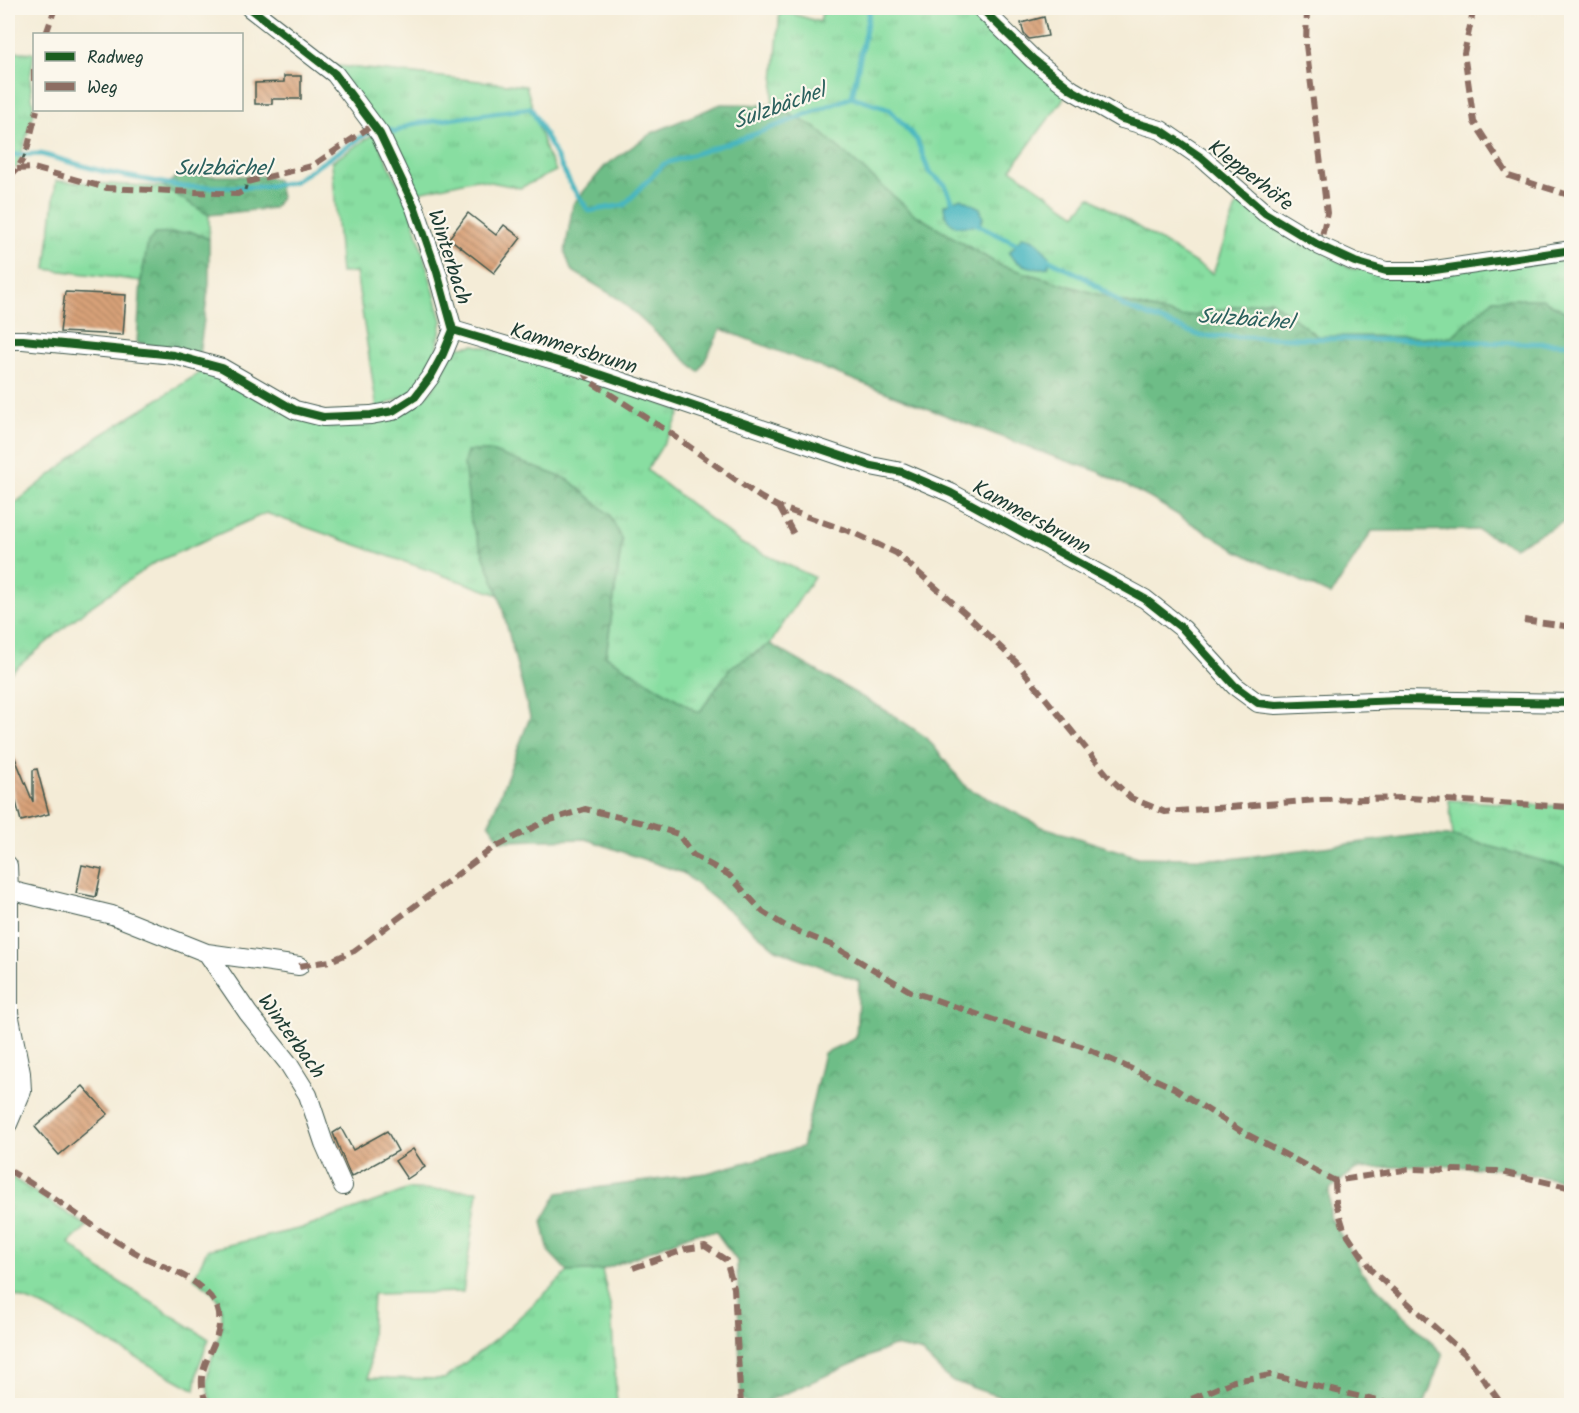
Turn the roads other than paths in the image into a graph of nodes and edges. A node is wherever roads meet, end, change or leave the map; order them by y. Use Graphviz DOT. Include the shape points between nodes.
graph roads {
  1 [pos="250,8"];
  2 [pos="981,8"];
  3 [pos="1572,250"];
  4 [pos="453,330"];
  5 [pos="8,340"];
  6 [pos="1572,703"];
  7 [pos="8,865"];
  8 [pos="9,890"];
  9 [pos="207,953"];
  10 [pos="299,966"];
  11 [pos="8,1124"];
  12 [pos="343,1186"];
  1 -- 4 [label="street, Winterbach" via="335,74 377,130 415,208"];
  2 -- 3 [label="street, Klepperhöfe" via="1034,60 1072,90 1122,118 1161,130 1202,158 1265,213 1355,262 1386,271 1428,271"];
  4 -- 5 [label="street, Winterbach" via="444,354 415,398 393,411 323,417 295,410 222,368 174,355"];
  4 -- 6 [label="street, Kammersbrunn" via="581,368 871,466 902,472 951,494 1145,599 1183,629 1234,686 1258,703"];
  7 -- 8 [label="street"];
  8 -- 9 [label="street, Winterbach" via="112,915"];
  8 -- 11 [label="street" via="9,1013 22,1090"];
  9 -- 10 [label="street, Winterbach"];
  9 -- 12 [label="street, Winterbach" via="308,1095"];
}
